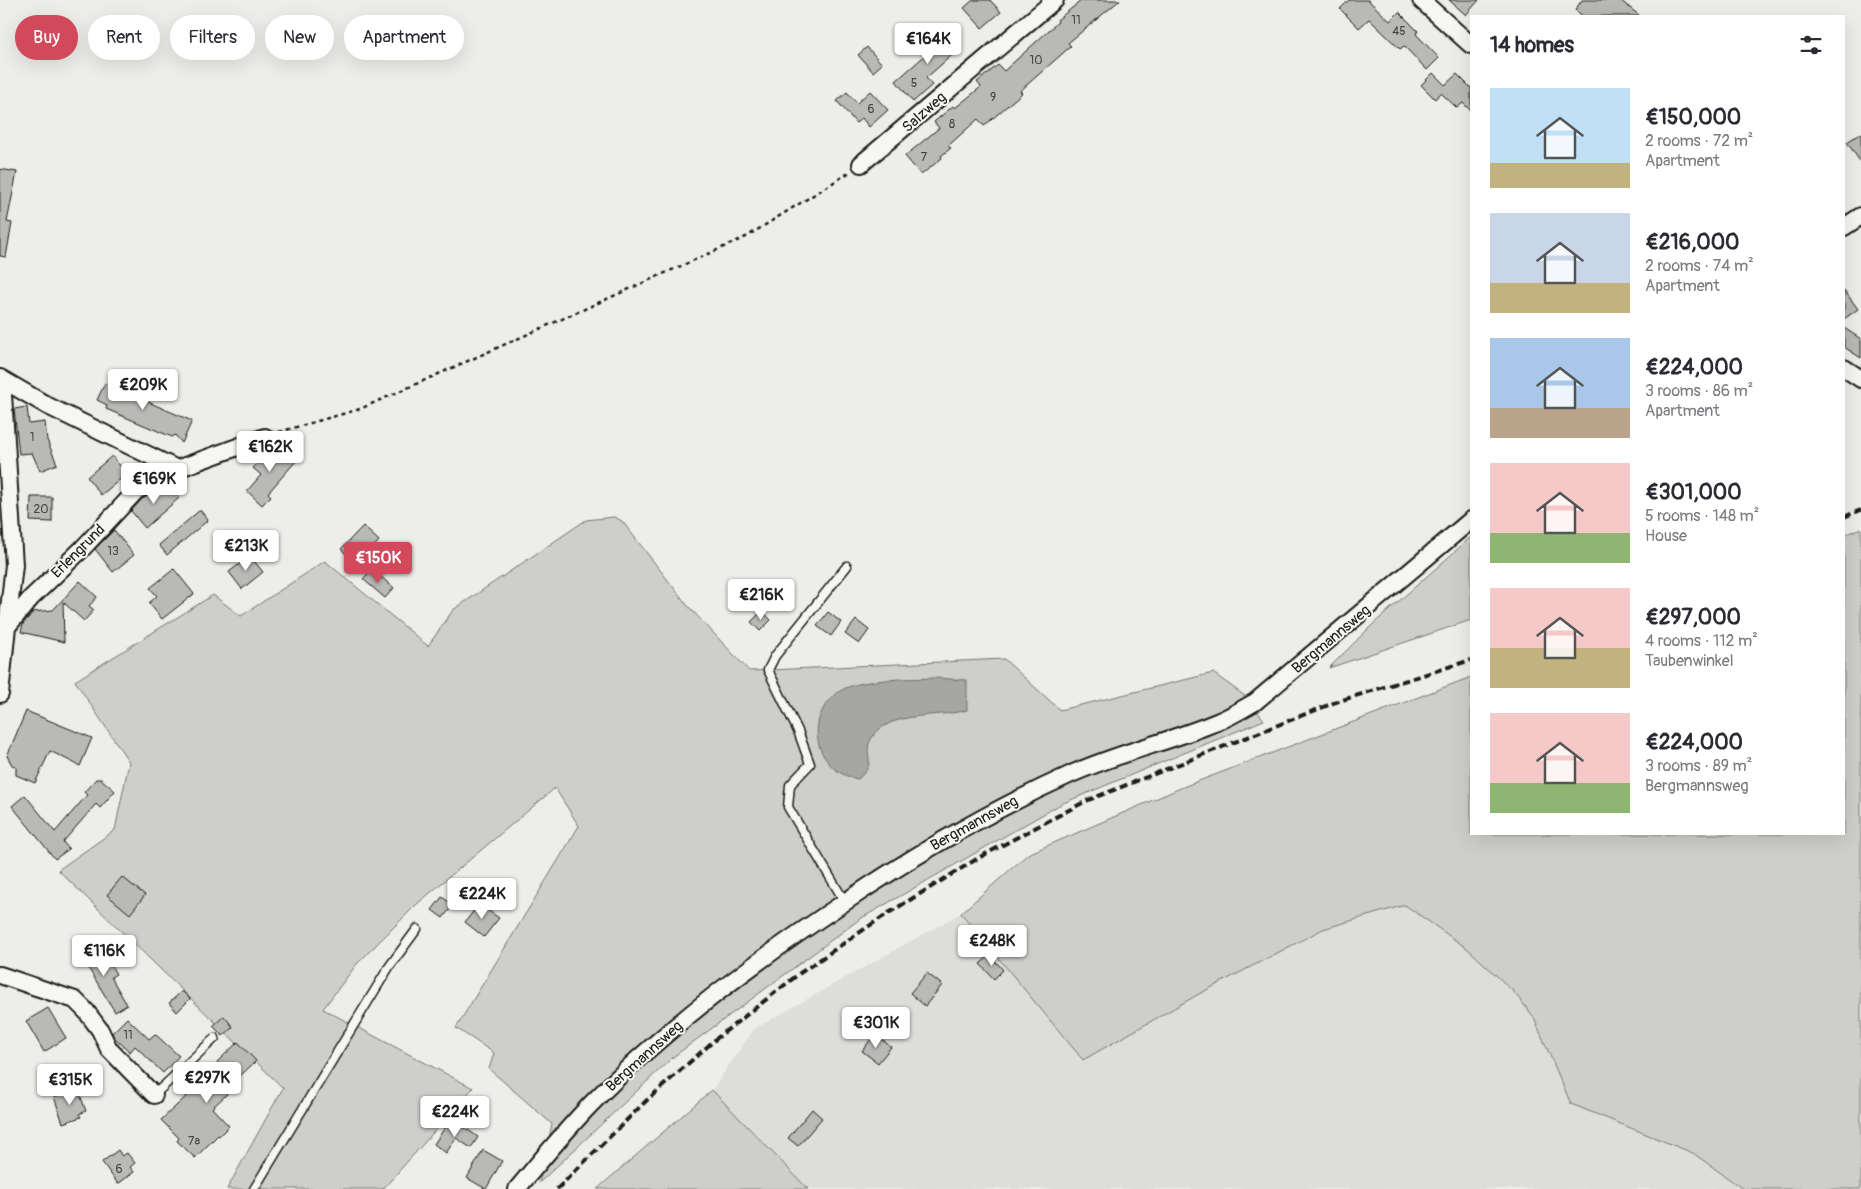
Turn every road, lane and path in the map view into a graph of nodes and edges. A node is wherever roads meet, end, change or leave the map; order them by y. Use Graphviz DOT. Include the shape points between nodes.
graph roads {
  1 [pos="1055,0"];
  2 [pos="1421,0"];
  3 [pos="1470,44"];
  4 [pos="862,164"];
  5 [pos="1861,216"];
  6 [pos="1845,226"];
  7 [pos="1845,369"];
  8 [pos="1,378"];
  9 [pos="1861,379"];
  10 [pos="265,437"];
  11 [pos="178,469"];
  12 [pos="1470,521"];
  13 [pos="847,566"];
  14 [pos="4,626"];
  15 [pos="0,694"];
  16 [pos="845,902"];
  17 [pos="417,929"];
  18 [pos="0,975"];
  19 [pos="215,1038"];
  20 [pos="154,1095"];
  21 [pos="254,1189"];
  22 [pos="517,1189"];
  1 -- 4 [label="street, Salzweg"];
  2 -- 3 [label="street"];
  4 -- 10 [label="path" via="746,237 360,409"];
  5 -- 6 [label="street"];
  7 -- 9 [label="street"];
  8 -- 11 [label="street" via="48,406"];
  8 -- 14 [label="street" via="14,565"];
  10 -- 11 [label="street, Erlengrund"];
  11 -- 14 [label="street, Erlengrund" via="136,491"];
  12 -- 16 [label="street, Bergmannsweg" via="1255,702 1220,721 1069,775 981,817 904,862"];
  13 -- 16 [label="lane" via="775,656 768,670 798,731 810,764 790,785 788,807"];
  14 -- 15 [label="street"];
  16 -- 22 [label="street, Bergmannsweg" via="794,935 720,991 644,1055 556,1142"];
  17 -- 21 [label="lane" via="389,966"];
  18 -- 20 [label="street" via="75,1000 95,1024 109,1049"];
  19 -- 20 [label="lane"];
}
